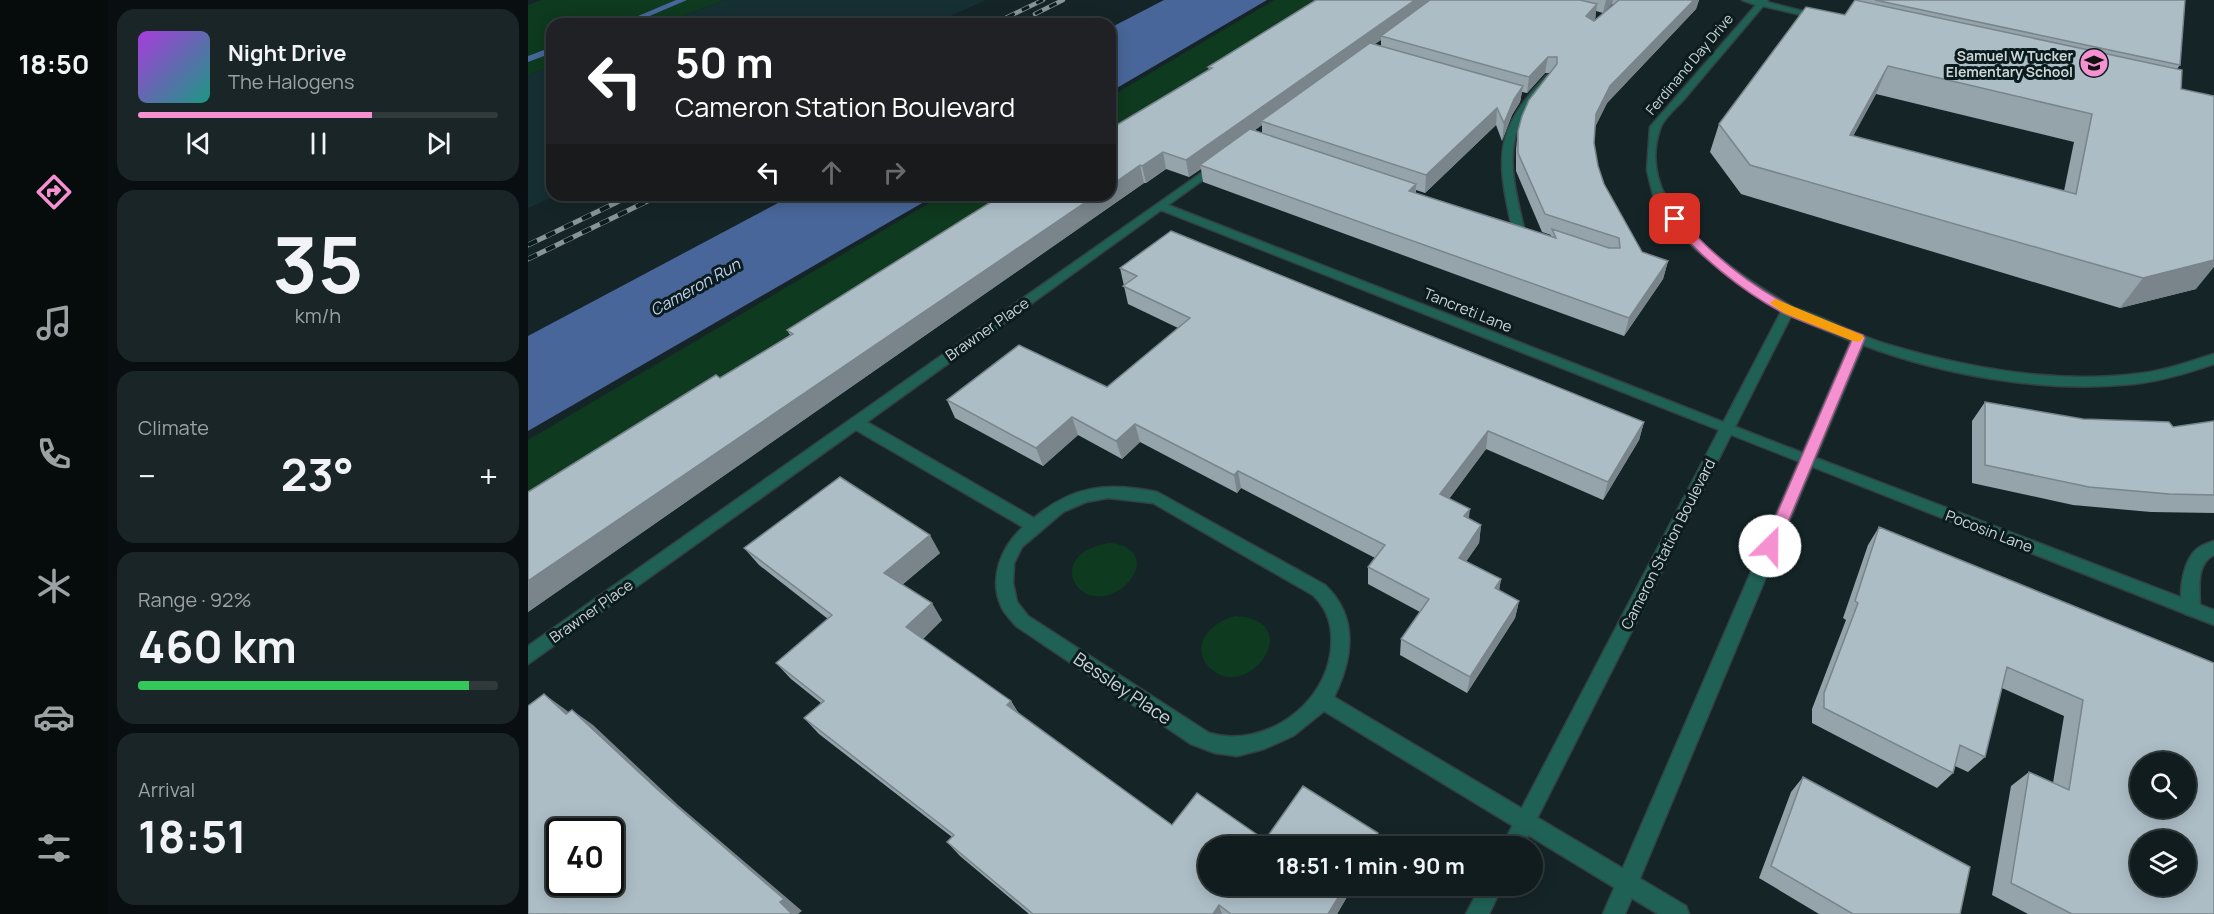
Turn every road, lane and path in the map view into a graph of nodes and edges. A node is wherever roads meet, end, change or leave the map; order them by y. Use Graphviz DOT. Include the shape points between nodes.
graph roads {
  1 [pos="1746,0"];
  2 [pos="1762,2"];
  3 [pos="1835,20"];
  4 [pos="1550,77"];
  5 [pos="1517,95"];
  6 [pos="1528,99"];
  7 [pos="1224,160"];
  8 [pos="1160,206"];
  9 [pos="1517,228"];
  10 [pos="1788,310"];
  11 [pos="1859,338"];
  12 [pos="2214,359"];
  13 [pos="855,423"];
  14 [pos="1727,429"];
  15 [pos="1764,444"];
  16 [pos="1807,460"];
  17 [pos="1034,526"];
  18 [pos="2214,548"];
  19 [pos="2191,609"];
  20 [pos="2214,618"];
  21 [pos="528,656"];
  22 [pos="1322,700"];
  23 [pos="1525,822"];
  24 [pos="1517,836"];
  25 [pos="1627,883"];
  26 [pos="1486,896"];
  27 [pos="1477,914"];
  28 [pos="1614,914"];
  29 [pos="1678,914"];
  1 -- 2 [label="street"];
  2 -- 3 [label="street"];
  2 -- 10 [label="street, Ferdinand Day Drive" via="1655,128 1652,171 1659,195 1697,244"];
  4 -- 6 [label="street"];
  5 -- 6 [label="street"];
  6 -- 9 [label="street" via="1504,152"];
  7 -- 8 [label="street, Brawner Place"];
  8 -- 13 [label="street, Brawner Place"];
  8 -- 14 [label="street, Tancreti Lane"];
  10 -- 11 [label="street"];
  10 -- 14 [label="street, Cameron Station Boulevard"];
  11 -- 12 [label="street" via="1961,366 2081,381 2133,380"];
  11 -- 16 [label="street"];
  13 -- 17 [label="street"];
  13 -- 21 [label="street, Brawner Place"];
  14 -- 15 [label="street, Tancreti Lane"];
  14 -- 23 [label="street, Cameron Station Boulevard"];
  15 -- 16 [label="street, Pocosin Lane"];
  16 -- 19 [label="street, Pocosin Lane"];
  16 -- 25 [label="street"];
  17 -- 22 [label="street, Bessley Place" via="1057,508 1083,496 1108,492 1157,498 1319,590 1333,605 1340,623 1341,645 1335,672"];
  17 -- 22 [label="street, Bessley Place" via="1016,543 1006,563 1009,605 1022,621 1198,738 1220,746 1241,747 1258,742 1284,730"];
  18 -- 19 [label="street" via="2200,555 2193,567"];
  19 -- 20 [label="street, Pocosin Lane"];
  22 -- 23 [label="street"];
  23 -- 24 [label="street, Cameron Station Boulevard"];
  23 -- 25 [label="street"];
  25 -- 28 [label="street"];
  25 -- 29 [label="street"];
  26 -- 27 [label="street"];
}
